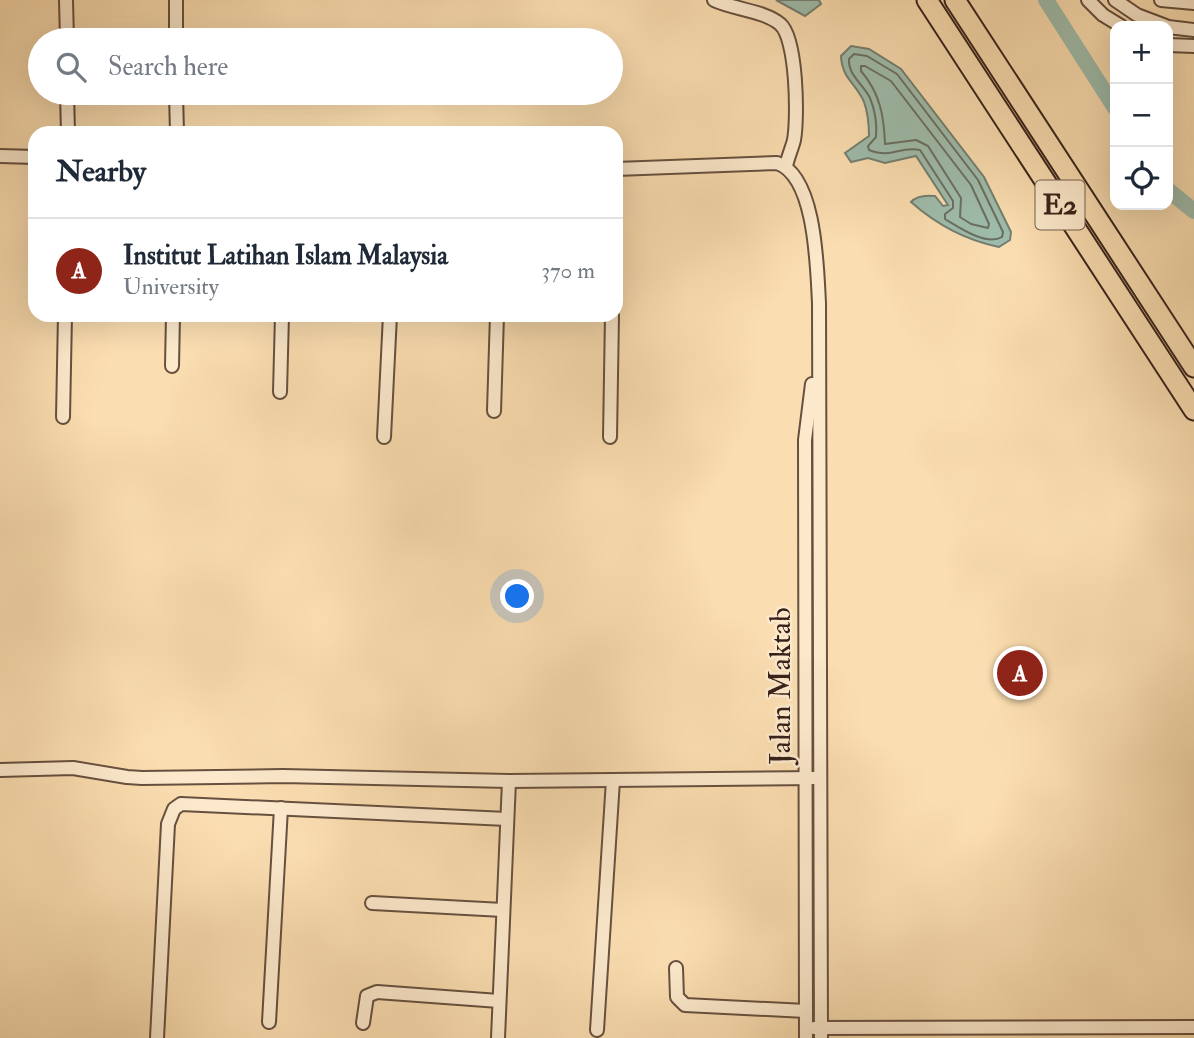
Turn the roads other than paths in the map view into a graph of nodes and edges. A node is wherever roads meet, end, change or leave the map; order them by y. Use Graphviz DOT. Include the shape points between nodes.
graph roads {
  1 [pos="66,0"];
  2 [pos="176,0"];
  3 [pos="714,0"];
  4 [pos="927,0"];
  5 [pos="955,0"];
  6 [pos="1088,0"];
  7 [pos="1115,0"];
  8 [pos="1161,0"];
  9 [pos="1194,3"];
  10 [pos="1113,21"];
  11 [pos="1153,21"];
  12 [pos="66,28"];
  13 [pos="176,28"];
  14 [pos="1173,28"];
  15 [pos="1194,30"];
  16 [pos="1173,45"];
  17 [pos="1194,46"];
  18 [pos="67,105"];
  19 [pos="176,105"];
  20 [pos="68,126"];
  21 [pos="177,126"];
  22 [pos="0,156"];
  23 [pos="28,157"];
  24 [pos="781,164"];
  25 [pos="623,169"];
  26 [pos="65,322"];
  27 [pos="173,322"];
  28 [pos="282,322"];
  29 [pos="390,322"];
  30 [pos="497,322"];
  31 [pos="612,322"];
  32 [pos="172,366"];
  33 [pos="1194,367"];
  34 [pos="280,392"];
  35 [pos="1194,410"];
  36 [pos="494,411"];
  37 [pos="63,417"];
  38 [pos="384,437"];
  39 [pos="610,437"];
  40 [pos="0,770"];
  41 [pos="813,778"];
  42 [pos="614,780"];
  43 [pos="509,781"];
  44 [pos="281,807"];
  45 [pos="507,820"];
  46 [pos="372,903"];
  47 [pos="503,911"];
  48 [pos="676,968"];
  49 [pos="499,1001"];
  50 [pos="806,1011"];
  51 [pos="270,1022"];
  52 [pos="363,1023"];
  53 [pos="1194,1027"];
  54 [pos="597,1030"];
  55 [pos="806,1033"];
  56 [pos="821,1033"];
  57 [pos="157,1038"];
  58 [pos="498,1038"];
  1 -- 12 [label="street"];
  2 -- 13 [label="street"];
  3 -- 24 [label="street" via="770,18 788,34 796,113 794,138"];
  4 -- 35 [label="highway, E2"];
  5 -- 33 [label="highway, E2"];
  6 -- 10 [label="street"];
  7 -- 11 [label="street"];
  8 -- 9 [label="street"];
  14 -- 15 [label="street"];
  16 -- 17 [label="street"];
  18 -- 20 [label="street"];
  19 -- 21 [label="street"];
  22 -- 23 [label="street"];
  24 -- 25 [label="street"];
  24 -- 41 [label="street, Jalan Maktab" via="803,193 813,224 819,303"];
  26 -- 37 [label="street"];
  27 -- 32 [label="street"];
  28 -- 34 [label="street"];
  29 -- 38 [label="street"];
  30 -- 36 [label="street"];
  31 -- 39 [label="street"];
  40 -- 43 [label="street" via="73,768 142,778"];
  41 -- 42 [label="street"];
  41 -- 50 [label="street, Jalan Maktab"];
  41 -- 56 [label="street, Jalan Maktab"];
  42 -- 43 [label="street"];
  42 -- 54 [label="street"];
  43 -- 45 [label="street"];
  44 -- 45 [label="street"];
  44 -- 51 [label="street"];
  44 -- 57 [label="street" via="191,803 174,809 168,824"];
  45 -- 47 [label="street"];
  46 -- 47 [label="street"];
  47 -- 49 [label="street"];
  48 -- 50 [label="street" via="677,997 685,1005"];
  49 -- 52 [label="street" via="377,992 367,996"];
  49 -- 58 [label="street"];
  50 -- 55 [label="street, Jalan Maktab"];
  53 -- 56 [label="street"];
  55 -- 56 [label="street"];
}
